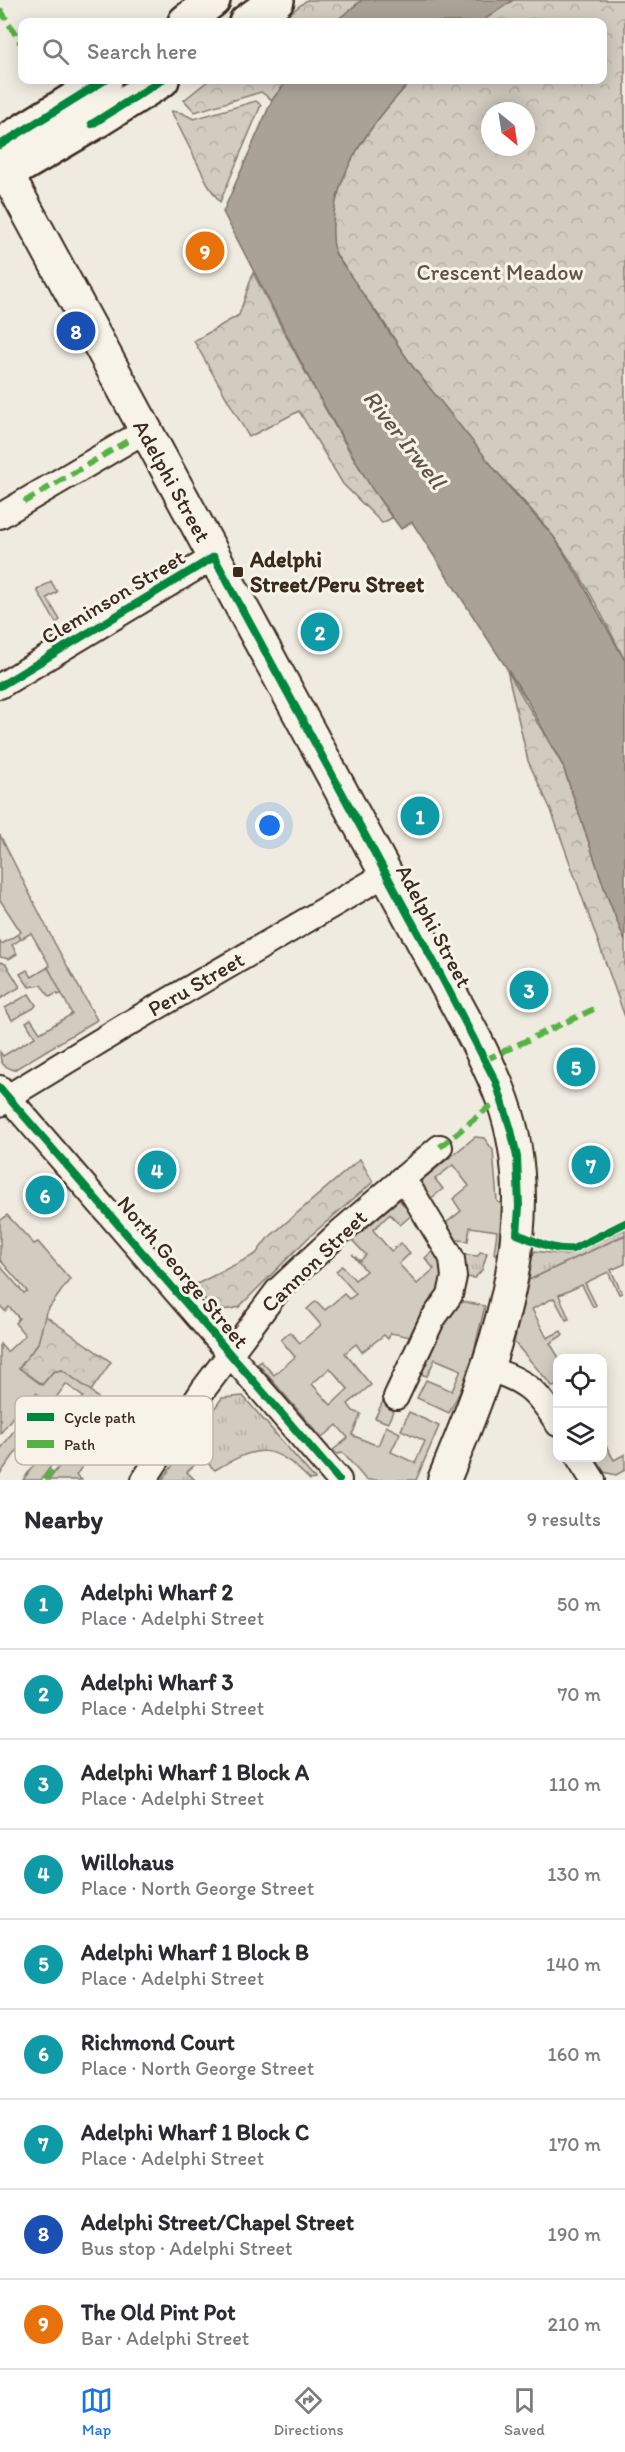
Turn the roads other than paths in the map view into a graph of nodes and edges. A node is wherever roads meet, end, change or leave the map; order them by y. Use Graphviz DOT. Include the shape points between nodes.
graph roads {
  1 [pos="213,0"];
  2 [pos="277,0"];
  3 [pos="190,18"];
  4 [pos="252,18"];
  5 [pos="100,84"];
  6 [pos="156,84"];
  7 [pos="2,164"];
  8 [pos="131,439"];
  9 [pos="0,516"];
  10 [pos="214,557"];
  11 [pos="0,686"];
  12 [pos="386,874"];
  13 [pos="3,1097"];
  14 [pos="440,1147"];
  15 [pos="401,1179"];
  16 [pos="229,1354"];
  17 [pos="489,1369"];
  18 [pos="201,1396"];
  19 [pos="396,1397"];
  20 [pos="553,1416"];
  21 [pos="582,1462"];
  22 [pos="154,1465"];
  23 [pos="144,1480"];
  24 [pos="339,1480"];
  25 [pos="444,1480"];
  26 [pos="593,1480"];
  1 -- 3 [label="highway"];
  2 -- 4 [label="highway"];
  5 -- 7 [label="highway"];
  6 -- 7 [label="highway" via="92,124"];
  7 -- 10 [label="main road, Adelphi Street"];
  8 -- 9 [label="street"];
  10 -- 11 [label="street, Cleminson Street"];
  10 -- 12 [label="main road, Adelphi Street"];
  12 -- 13 [label="street, Peru Street"];
  12 -- 17 [label="main road, Adelphi Street" via="496,1082 517,1157 517,1234"];
  13 -- 16 [label="street, North George Street" via="121,1226"];
  14 -- 15 [label="street, Cannon Street"];
  15 -- 16 [label="street, Cannon Street" via="278,1290"];
  15 -- 19 [label="street" via="453,1259 454,1277 450,1295 432,1320"];
  16 -- 18 [label="street, Cannon Street"];
  16 -- 24 [label="street, North George Street"];
  17 -- 20 [label="street" via="532,1388"];
  17 -- 25 [label="main road, Adelphi Street"];
  21 -- 26 [label="street"];
  22 -- 23 [label="street, Cannon Street"];
}
